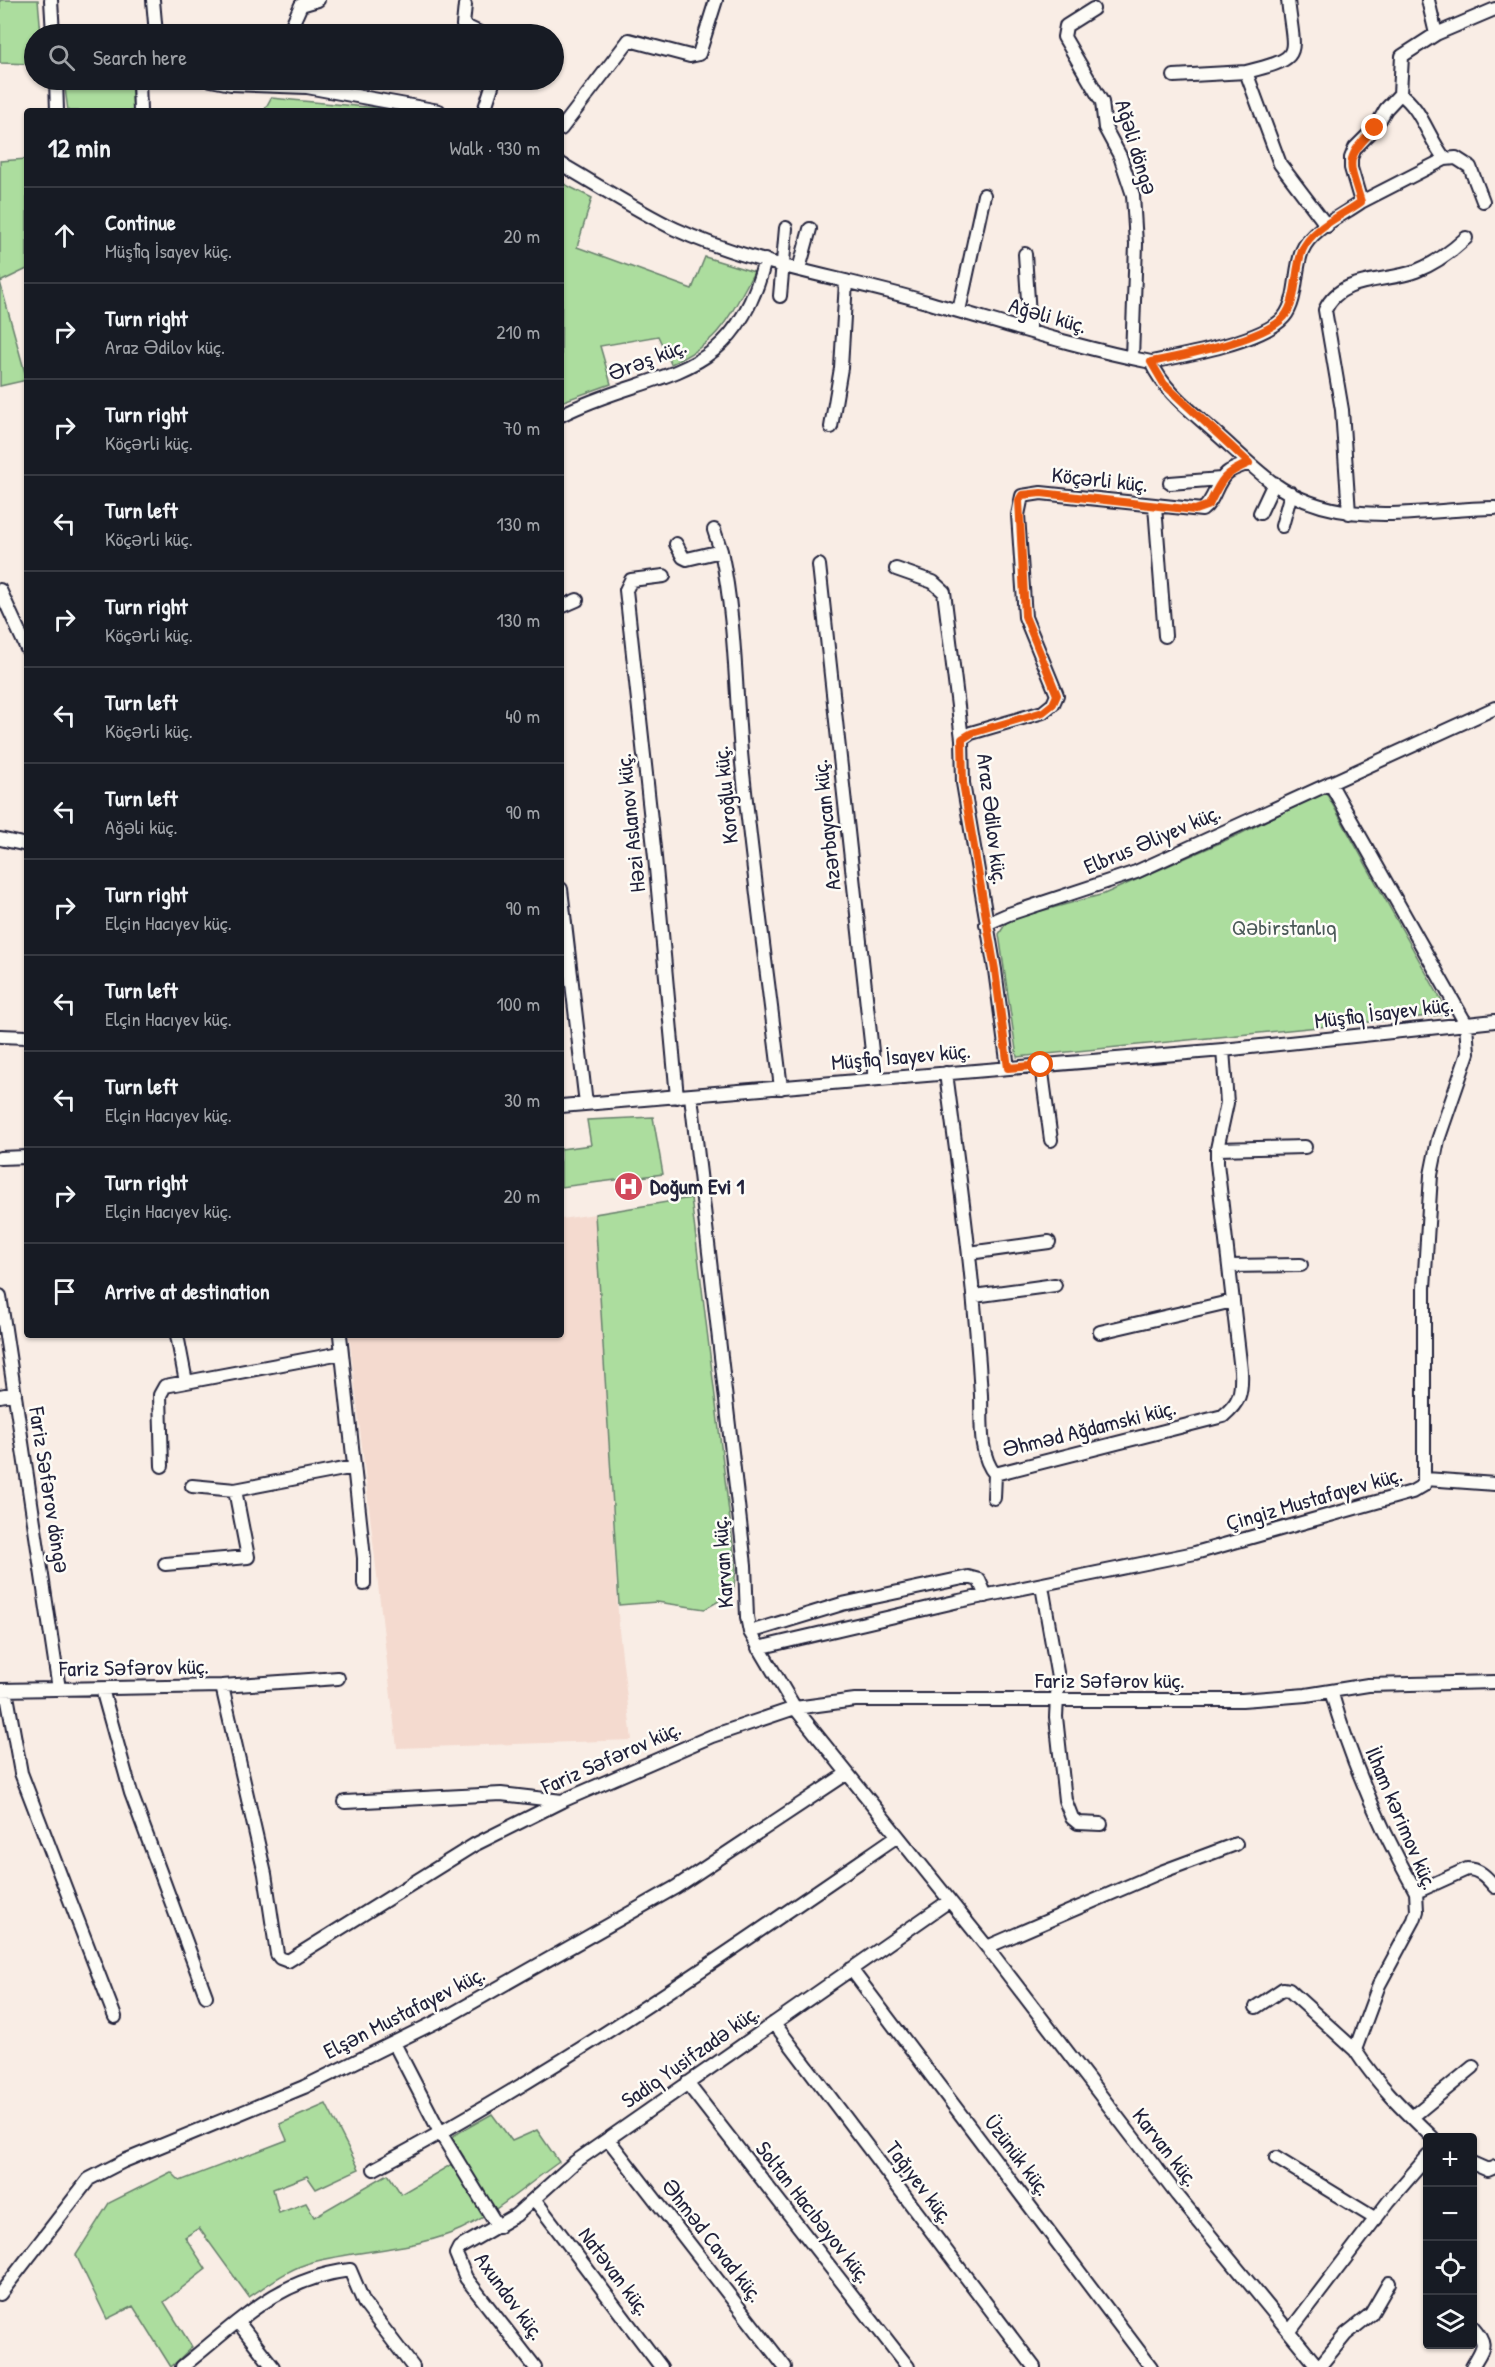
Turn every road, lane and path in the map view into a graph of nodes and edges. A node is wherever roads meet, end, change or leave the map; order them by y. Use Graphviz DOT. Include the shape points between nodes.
graph roads {
  1 [pos="51,0"];
  2 [pos="153,0"];
  3 [pos="318,0"];
  4 [pos="716,0"];
  5 [pos="1288,0"];
  6 [pos="1428,0"];
  7 [pos="465,5"];
  8 [pos="1093,9"];
  9 [pos="1495,9"];
  10 [pos="52,24"];
  11 [pos="155,24"];
  12 [pos="293,24"];
  13 [pos="463,24"];
  14 [pos="1436,34"];
  15 [pos="1246,72"];
  16 [pos="1174,76"];
  17 [pos="56,90"];
  18 [pos="139,90"];
  19 [pos="324,90"];
  20 [pos="491,90"];
  21 [pos="1400,94"];
  22 [pos="57,108"];
  23 [pos="140,108"];
  24 [pos="423,108"];
  25 [pos="485,108"];
  26 [pos="564,125"];
  27 [pos="1445,159"];
  28 [pos="564,166"];
  29 [pos="984,195"];
  30 [pos="1483,201"];
  31 [pos="1361,202"];
  32 [pos="1327,226"];
  33 [pos="786,228"];
  34 [pos="810,229"];
  35 [pos="1466,238"];
  36 [pos="1025,254"];
  37 [pos="765,260"];
  38 [pos="783,265"];
  39 [pos="799,269"];
  40 [pos="846,281"];
  41 [pos="780,296"];
  42 [pos="959,311"];
  43 [pos="1030,332"];
  44 [pos="1132,358"];
  45 [pos="1151,362"];
  46 [pos="564,414"];
  47 [pos="831,427"];
  48 [pos="1249,463"];
  49 [pos="1221,479"];
  50 [pos="1170,483"];
  51 [pos="1274,483"];
  52 [pos="1291,493"];
  53 [pos="1155,506"];
  54 [pos="1495,508"];
  55 [pos="1260,513"];
  56 [pos="1349,513"];
  57 [pos="1282,526"];
  58 [pos="714,530"];
  59 [pos="676,544"];
  60 [pos="721,551"];
  61 [pos="819,565"];
  62 [pos="896,569"];
  63 [pos="664,576"];
  64 [pos="0,590"];
  65 [pos="577,600"];
  66 [pos="564,606"];
  67 [pos="1165,636"];
  68 [pos="24,643"];
  69 [pos="1495,708"];
  70 [pos="962,739"];
  71 [pos="1330,783"];
  72 [pos="0,839"];
  73 [pos="24,844"];
  74 [pos="564,915"];
  75 [pos="986,924"];
  76 [pos="1495,1021"];
  77 [pos="1466,1024"];
  78 [pos="0,1036"];
  79 [pos="24,1037"];
  80 [pos="1223,1050"];
  81 [pos="1041,1065"];
  82 [pos="1008,1068"];
  83 [pos="946,1073"];
  84 [pos="875,1079"];
  85 [pos="781,1088"];
  86 [pos="691,1096"];
  87 [pos="677,1097"];
  88 [pos="586,1104"];
  89 [pos="564,1106"];
  90 [pos="1051,1140"];
  91 [pos="1305,1147"];
  92 [pos="1217,1149"];
  93 [pos="24,1157"];
  94 [pos="0,1158"];
  95 [pos="1049,1242"];
  96 [pos="969,1253"];
  97 [pos="1301,1265"];
  98 [pos="1229,1266"];
  99 [pos="1055,1285"];
  100 [pos="0,1296"];
  101 [pos="974,1296"];
  102 [pos="1233,1301"];
  103 [pos="1100,1332"];
  104 [pos="179,1338"];
  105 [pos="339,1338"];
  106 [pos="341,1353"];
  107 [pos="186,1382"];
  108 [pos="15,1394"];
  109 [pos="0,1396"];
  110 [pos="162,1466"];
  111 [pos="354,1467"];
  112 [pos="995,1474"];
  113 [pos="1426,1479"];
  114 [pos="1495,1484"];
  115 [pos="192,1486"];
  116 [pos="235,1490"];
  117 [pos="994,1498"];
  118 [pos="165,1564"];
  119 [pos="364,1584"];
  120 [pos="1042,1586"];
  121 [pos="986,1596"];
  122 [pos="750,1632"];
  123 [pos="758,1648"];
  124 [pos="338,1678"];
  125 [pos="1495,1682"];
  126 [pos="222,1686"];
  127 [pos="59,1689"];
  128 [pos="102,1689"];
  129 [pos="3,1690"];
  130 [pos="1331,1691"];
  131 [pos="1057,1701"];
  132 [pos="795,1708"];
  133 [pos="846,1774"];
  134 [pos="562,1801"];
  135 [pos="345,1802"];
  136 [pos="1101,1824"];
  137 [pos="896,1837"];
  138 [pos="1236,1844"];
  139 [pos="1495,1887"];
  140 [pos="1416,1892"];
  141 [pos="949,1901"];
  142 [pos="987,1947"];
  143 [pos="852,1969"];
  144 [pos="206,1996"];
  145 [pos="1256,2007"];
  146 [pos="115,2018"];
  147 [pos="774,2023"];
  148 [pos="394,2043"];
  149 [pos="1355,2050"];
  150 [pos="1473,2067"];
  151 [pos="687,2083"];
  152 [pos="1412,2117"];
  153 [pos="1428,2133"];
  154 [pos="441,2134"];
  155 [pos="608,2139"];
  156 [pos="1276,2158"];
  157 [pos="1423,2162"];
  158 [pos="1477,2165"];
  159 [pos="1495,2167"];
  160 [pos="374,2169"];
  161 [pos="535,2200"];
  162 [pos="1376,2218"];
  163 [pos="498,2227"];
  164 [pos="459,2248"];
  165 [pos="1389,2283"];
  166 [pos="0,2294"];
  167 [pos="238,2322"];
  168 [pos="1290,2331"];
  169 [pos="1477,2331"];
  170 [pos="182,2367"];
  171 [pos="273,2367"];
  172 [pos="414,2367"];
  173 [pos="535,2367"];
  174 [pos="661,2367"];
  175 [pos="785,2367"];
  176 [pos="908,2367"];
  177 [pos="1034,2367"];
  178 [pos="1151,2367"];
  179 [pos="1318,2367"];
  180 [pos="1472,2367"];
  1 -- 10 [label="street"];
  2 -- 11 [label="street"];
  3 -- 12 [label="street" via="301,6"];
  4 -- 26 [label="street" via="699,54 690,56 629,40"];
  5 -- 15 [label="street" via="1293,48 1290,57"];
  6 -- 14 [label="street"];
  7 -- 13 [label="street"];
  8 -- 44 [label="street, Ağəli döngə" via="1066,26 1064,37 1102,102 1105,128 1120,156 1133,195 1136,244"];
  9 -- 14 [label="street"];
  14 -- 21 [label="street" via="1402,56"];
  15 -- 16 [label="street"];
  15 -- 32 [label="street" via="1280,164"];
  17 -- 22 [label="street"];
  18 -- 23 [label="street"];
  19 -- 24 [label="street"];
  20 -- 25 [label="street"];
  21 -- 27 [label="street" via="1412,105"];
  21 -- 31 [label="street" via="1375,128 1354,148 1351,168"];
  27 -- 30 [label="street" via="1456,158 1470,167"];
  27 -- 31 [label="street"];
  28 -- 37 [label="street, Ağəli küç." via="676,229"];
  29 -- 42 [label="street"];
  31 -- 32 [label="street"];
  32 -- 45 [label="street" via="1309,239 1302,251 1288,310 1282,319 1234,341"];
  33 -- 38 [label="street"];
  34 -- 39 [label="street"];
  35 -- 56 [label="street" via="1415,271 1355,285 1338,293 1325,310 1342,410"];
  36 -- 43 [label="street"];
  37 -- 38 [label="street, Ağəli küç."];
  37 -- 46 [label="street, Ərəş küç." via="752,301 731,333 709,356 682,371"];
  38 -- 39 [label="street, Ağəli küç."];
  38 -- 41 [label="street"];
  39 -- 40 [label="street, Ağəli küç."];
  40 -- 42 [label="street, Ağəli küç."];
  40 -- 47 [label="street" via="841,368"];
  42 -- 43 [label="street, Ağəli küç."];
  43 -- 44 [label="street, Ağəli küç."];
  44 -- 45 [label="street, Ağəli küç."];
  45 -- 48 [label="street" via="1156,375 1170,390"];
  48 -- 49 [label="street"];
  48 -- 51 [label="street"];
  49 -- 50 [label="street"];
  49 -- 53 [label="street, Köçərli küç." via="1209,505 1202,510"];
  51 -- 52 [label="street"];
  51 -- 55 [label="street"];
  52 -- 56 [label="street"];
  52 -- 57 [label="street"];
  53 -- 67 [label="street"];
  53 -- 70 [label="street, Köçərli küç." via="1041,493 1022,495 1018,515 1025,616 1057,695 1043,712"];
  54 -- 56 [label="street" via="1391,515"];
  58 -- 60 [label="street, Koroğlu küç."];
  59 -- 60 [label="street" via="687,559"];
  60 -- 85 [label="street, Koroğlu küç." via="733,624 744,784"];
  61 -- 84 [label="street, Azərbaycan küç."];
  62 -- 70 [label="street, Araz Ədilov küç." via="933,582 944,592"];
  63 -- 87 [label="street, Həzi Aslanov küç." via="631,580 626,590"];
  64 -- 68 [label="street"];
  65 -- 66 [label="street"];
  69 -- 71 [label="street, Elbrus Əliyev küç."];
  70 -- 75 [label="street, Araz Ədilov küç." via="963,783"];
  71 -- 75 [label="street, Elbrus Əliyev küç." via="1136,872"];
  71 -- 77 [label="street"];
  72 -- 73 [label="street"];
  74 -- 88 [label="street"];
  75 -- 82 [label="street, Araz Ədilov küç."];
  76 -- 77 [label="street, Müşfiq İsayev küç."];
  77 -- 80 [label="street, Müşfiq İsayev küç."];
  77 -- 113 [label="street, Çingiz Mustafayev küç." via="1468,1053 1438,1140 1431,1175 1424,1288"];
  78 -- 79 [label="street"];
  80 -- 81 [label="street, Müşfiq İsayev küç."];
  80 -- 92 [label="street, Əhməd Ağdamski küç." via="1227,1103"];
  81 -- 82 [label="street, Müşfiq İsayev küç."];
  81 -- 90 [label="street"];
  82 -- 83 [label="street, Müşfiq İsayev küç."];
  83 -- 84 [label="street, Müşfiq İsayev küç."];
  83 -- 96 [label="street, Əhməd Ağdamski küç."];
  84 -- 85 [label="street, Müşfiq İsayev küç."];
  85 -- 86 [label="street, Müşfiq İsayev küç."];
  86 -- 87 [label="street, Müşfiq İsayev küç."];
  86 -- 122 [label="street, Karvan küç."];
  87 -- 88 [label="street, Müşfiq İsayev küç."];
  88 -- 89 [label="street, Müşfiq İsayev küç."];
  91 -- 92 [label="street"];
  92 -- 98 [label="street, Əhməd Ağdamski küç."];
  93 -- 94 [label="street"];
  95 -- 96 [label="street"];
  96 -- 101 [label="street, Əhməd Ağdamski küç."];
  97 -- 98 [label="street"];
  98 -- 102 [label="street, Əhməd Ağdamski küç."];
  99 -- 101 [label="street"];
  100 -- 108 [label="street, Fariz Səfərov döngə"];
  101 -- 112 [label="street, Əhməd Ağdamski küç." via="983,1438 988,1466"];
  102 -- 103 [label="street"];
  102 -- 112 [label="street, Əhməd Ağdamski küç." via="1242,1392 1236,1405 1223,1416"];
  104 -- 107 [label="street"];
  105 -- 106 [label="street"];
  106 -- 107 [label="street"];
  106 -- 111 [label="street"];
  107 -- 110 [label="street" via="162,1388"];
  108 -- 109 [label="street"];
  108 -- 127 [label="street, Fariz Səfərov döngə"];
  111 -- 116 [label="street"];
  111 -- 119 [label="street"];
  112 -- 117 [label="street"];
  113 -- 114 [label="street"];
  113 -- 120 [label="street, Çingiz Mustafayev küç." via="1424,1485 1412,1492 1258,1537"];
  115 -- 116 [label="street"];
  116 -- 118 [label="street" via="248,1557"];
  120 -- 121 [label="street, Çingiz Mustafayev küç."];
  120 -- 131 [label="street" via="1058,1678"];
  121 -- 122 [label="street" via="979,1580 968,1577 842,1604"];
  121 -- 123 [label="street, Çingiz Mustafayev küç."];
  122 -- 123 [label="street, Karvan küç."];
  123 -- 132 [label="street, Karvan küç."];
  124 -- 126 [label="street"];
  125 -- 130 [label="street, Fariz Səfərov küç." via="1398,1683"];
  126 -- 128 [label="street, Fariz Səfərov küç."];
  126 -- 134 [label="street, Fariz Səfərov küç." via="265,1874 278,1954 284,1961 294,1959 474,1845"];
  127 -- 128 [label="street, Fariz Səfərov küç."];
  127 -- 129 [label="street, Fariz Səfərov küç."];
  128 -- 144 [label="street" via="131,1793"];
  129 -- 146 [label="street" via="21,1773"];
  130 -- 131 [label="street, Fariz Səfərov küç." via="1242,1700"];
  130 -- 140 [label="street, İlham kərimov küç." via="1368,1797"];
  131 -- 132 [label="street, Fariz Səfərov küç." via="855,1700"];
  131 -- 136 [label="street" via="1065,1800 1072,1818"];
  132 -- 133 [label="street, Karvan küç."];
  132 -- 134 [label="street, Fariz Səfərov küç." via="691,1744"];
  133 -- 137 [label="street, Karvan küç."];
  133 -- 148 [label="street, Elşən Mustafayev küç." via="676,1887"];
  134 -- 135 [label="street" via="501,1794"];
  137 -- 141 [label="street, Karvan küç."];
  137 -- 154 [label="street" via="707,1968"];
  138 -- 142 [label="street"];
  139 -- 140 [label="street" via="1482,1874 1467,1869"];
  140 -- 149 [label="street, İlham kərimov küç." via="1414,1920 1391,1958"];
  141 -- 142 [label="street, Karvan küç."];
  141 -- 143 [label="street, Sadiq Yusifzadə küç."];
  142 -- 168 [label="street, Karvan küç." via="1177,2195"];
  143 -- 147 [label="street, Sadiq Yusifzadə küç."];
  143 -- 178 [label="street, Üzünük küç."];
  145 -- 149 [label="street" via="1283,1989 1289,1990"];
  147 -- 151 [label="street, Sadiq Yusifzadə küç."];
  147 -- 177 [label="street, Tağıyev küç."];
  148 -- 154 [label="street"];
  148 -- 166 [label="street, Elşən Mustafayev küç." via="304,2087 89,2179"];
  149 -- 152 [label="street" via="1370,2074"];
  150 -- 152 [label="street"];
  151 -- 155 [label="street, Sadiq Yusifzadə küç."];
  151 -- 176 [label="street, Soltan Hacıbəyov küç."];
  152 -- 153 [label="street"];
  154 -- 160 [label="street"];
  154 -- 163 [label="street"];
  155 -- 161 [label="street, Sadiq Yusifzadə küç." via="575,2162"];
  155 -- 175 [label="street, Əhməd Cavad küç."];
  156 -- 162 [label="street"];
  157 -- 162 [label="street"];
  158 -- 159 [label="street" via="1488,2170"];
  161 -- 163 [label="street, Sadiq Yusifzadə küç."];
  161 -- 174 [label="street, Natəvan küç."];
  162 -- 168 [label="street"];
  163 -- 164 [label="street, Sadiq Yusifzadə küç."];
  164 -- 173 [label="street, Axundov küç." via="456,2254 466,2278"];
  165 -- 179 [label="street" via="1371,2314 1346,2334"];
  167 -- 170 [label="street"];
  167 -- 171 [label="street"];
  167 -- 172 [label="street" via="285,2288 325,2273 350,2270 364,2303"];
  168 -- 179 [label="street, Karvan küç."];
  169 -- 180 [label="street" via="1484,2344"];
}
